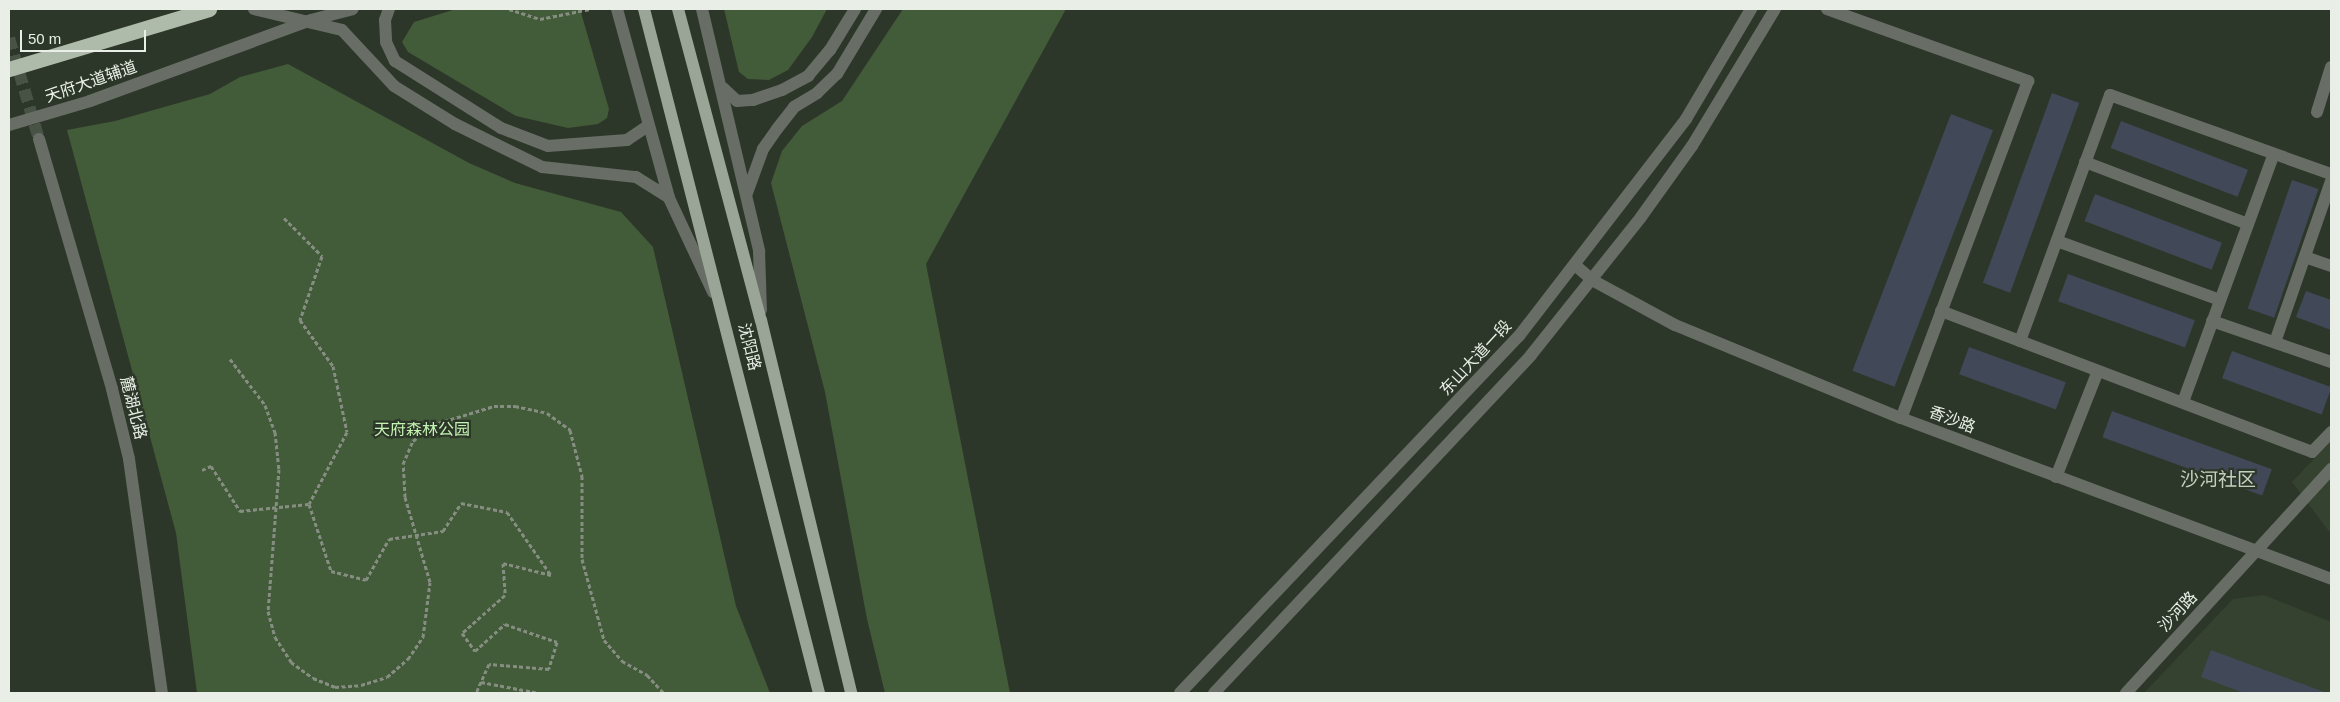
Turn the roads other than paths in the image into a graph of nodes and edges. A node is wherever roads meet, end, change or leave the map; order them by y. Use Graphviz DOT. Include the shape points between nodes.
graph roads {
  1 [pos="208,9"];
  2 [pos="254,9"];
  3 [pos="353,9"];
  4 [pos="390,9"];
  5 [pos="617,9"];
  6 [pos="644,9"];
  7 [pos="678,9"];
  8 [pos="702,9"];
  9 [pos="855,9"];
  10 [pos="876,9"];
  11 [pos="1751,9"];
  12 [pos="1775,9"];
  13 [pos="1827,9"];
  14 [pos="311,20"];
  15 [pos="2331,67"];
  16 [pos="9,70"];
  17 [pos="723,88"];
  18 [pos="2317,112"];
  19 [pos="9,125"];
  20 [pos="648,126"];
  21 [pos="39,139"];
  22 [pos="2274,154"];
  23 [pos="2086,162"];
  24 [pos="2331,174"];
  25 [pos="2331,181"];
  26 [pos="747,193"];
  27 [pos="669,198"];
  28 [pos="2248,224"];
  29 [pos="2057,241"];
  30 [pos="2305,257"];
  31 [pos="1575,265"];
  32 [pos="2331,266"];
  33 [pos="1592,280"];
  34 [pos="2220,300"];
  35 [pos="1941,311"];
  36 [pos="725,316"];
  37 [pos="761,320"];
  38 [pos="2212,321"];
  39 [pos="2020,341"];
  40 [pos="2274,342"];
  41 [pos="2331,362"];
  42 [pos="2098,370"];
  43 [pos="2183,402"];
  44 [pos="1901,418"];
  45 [pos="2331,432"];
  46 [pos="2331,469"];
  47 [pos="2056,477"];
  48 [pos="2255,552"];
  49 [pos="2331,579"];
  50 [pos="162,693"];
  51 [pos="819,693"];
  52 [pos="852,693"];
  53 [pos="1180,693"];
  54 [pos="1214,693"];
  55 [pos="2126,693"];
  1 -- 16 [label="highway"];
  2 -- 14 [label="street"];
  3 -- 14 [label="street, 天府大道辅道"];
  4 -- 20 [label="street" via="385,20 386,42 395,61 501,128 548,146 627,140"];
  5 -- 20 [label="street"];
  6 -- 36 [label="main road, 沈阳路"];
  7 -- 37 [label="main road, 沈阳路"];
  8 -- 17 [label="street"];
  9 -- 17 [label="street" via="830,50 808,76 753,100 736,101"];
  10 -- 26 [label="street" via="837,74 794,108 772,136 763,149"];
  11 -- 31 [label="street, 东山大道一段" via="1686,119"];
  12 -- 33 [label="street" via="1692,146"];
  13 -- 35 [label="street" via="2028,81"];
  14 -- 19 [label="street, 天府大道辅道" via="90,101"];
  14 -- 27 [label="street" via="342,30 394,86 454,124 542,167 636,177"];
  15 -- 18 [label="street"];
  17 -- 26 [label="street"];
  20 -- 27 [label="street"];
  21 -- 50 [label="street, 麓湖北路" via="112,389 129,460"];
  22 -- 23 [label="street" via="2110,95"];
  22 -- 24 [label="street"];
  22 -- 28 [label="street"];
  23 -- 28 [label="street"];
  23 -- 29 [label="street"];
  25 -- 30 [label="street"];
  26 -- 37 [label="street" via="759,251"];
  27 -- 36 [label="street"];
  28 -- 34 [label="street"];
  29 -- 34 [label="street"];
  29 -- 39 [label="street"];
  30 -- 32 [label="street"];
  30 -- 40 [label="street"];
  31 -- 33 [label="street, 香沙路"];
  31 -- 53 [label="street, 东山大道一段" via="1519,336"];
  33 -- 44 [label="street, 香沙路" via="1675,325"];
  33 -- 54 [label="street" via="1531,355"];
  34 -- 38 [label="street"];
  35 -- 39 [label="street"];
  35 -- 44 [label="street"];
  36 -- 51 [label="main road, 沈阳路"];
  37 -- 52 [label="main road, 沈阳路"];
  38 -- 40 [label="street"];
  38 -- 43 [label="street"];
  39 -- 42 [label="street"];
  40 -- 41 [label="street"];
  42 -- 43 [label="street"];
  42 -- 47 [label="street"];
  43 -- 45 [label="street" via="2312,452"];
  44 -- 47 [label="street, 香沙路"];
  46 -- 48 [label="street, 沙河路"];
  47 -- 48 [label="street, 香沙路"];
  48 -- 49 [label="street, 香沙路"];
  48 -- 55 [label="street, 沙河路"];
}
